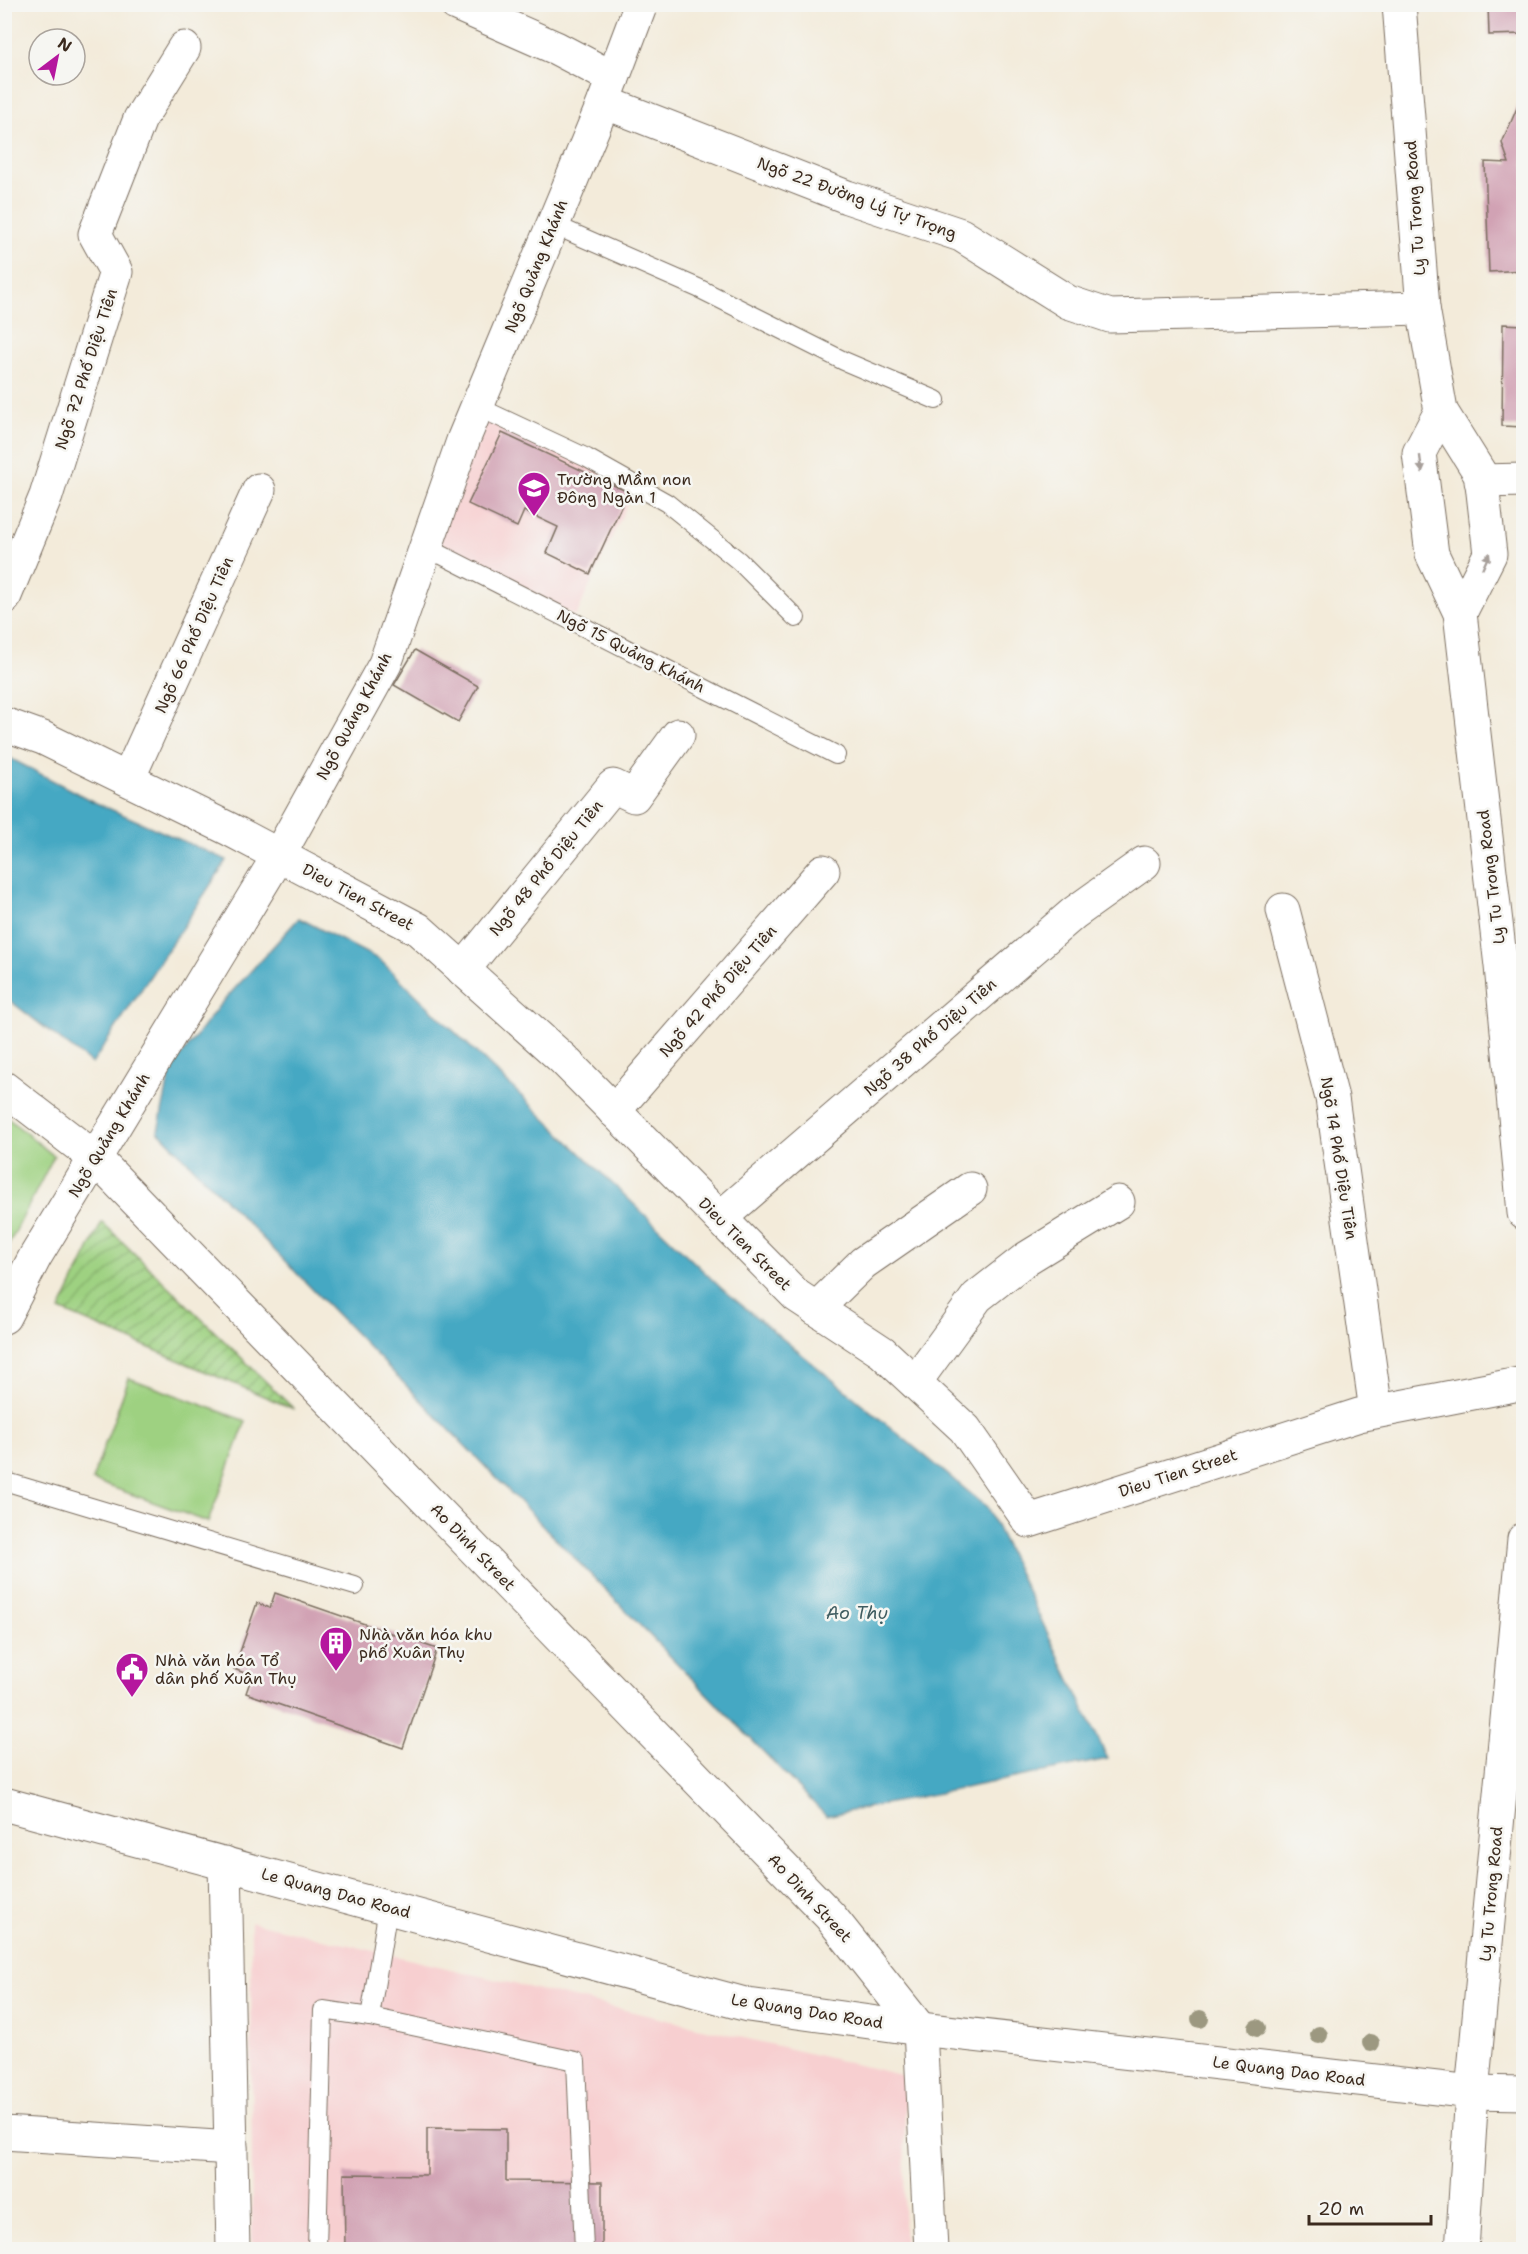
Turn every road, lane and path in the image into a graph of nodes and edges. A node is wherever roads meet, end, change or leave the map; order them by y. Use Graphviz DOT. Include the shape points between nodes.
graph roads {
  1 [pos="456,4"];
  2 [pos="641,4"];
  3 [pos="1399,4"];
  4 [pos="184,48"];
  5 [pos="609,90"];
  6 [pos="554,225"];
  7 [pos="1423,308"];
  8 [pos="936,400"];
  9 [pos="478,407"];
  10 [pos="1441,411"];
  11 [pos="1481,480"];
  12 [pos="1524,480"];
  13 [pos="259,490"];
  14 [pos="426,548"];
  15 [pos="4,598"];
  16 [pos="1460,613"];
  17 [pos="796,618"];
  18 [pos="4,724"];
  19 [pos="678,735"];
  20 [pos="836,755"];
  21 [pos="128,779"];
  22 [pos="279,855"];
  23 [pos="1144,863"];
  24 [pos="823,871"];
  25 [pos="1283,910"];
  26 [pos="463,970"];
  27 [pos="4,1088"];
  28 [pos="614,1111"];
  29 [pos="95,1158"];
  30 [pos="970,1189"];
  31 [pos="1118,1202"];
  32 [pos="1524,1213"];
  33 [pos="720,1218"];
  34 [pos="816,1309"];
  35 [pos="4,1317"];
  36 [pos="915,1382"];
  37 [pos="1524,1383"];
  38 [pos="1376,1411"];
  39 [pos="4,1481"];
  40 [pos="1524,1539"];
  41 [pos="355,1586"];
  42 [pos="4,1804"];
  43 [pos="225,1863"];
  44 [pos="388,1908"];
  45 [pos="370,2018"];
  46 [pos="920,2029"];
  47 [pos="1472,2092"];
  48 [pos="1524,2093"];
  49 [pos="4,2133"];
  50 [pos="231,2148"];
  51 [pos="233,2250"];
  52 [pos="317,2250"];
  53 [pos="585,2250"];
  54 [pos="930,2250"];
  55 [pos="1462,2250"];
  1 -- 5 [label="street, Ngõ 22 Đường Lý Tự Trọng" via="556,48"];
  2 -- 5 [label="street, Ngõ Quảng Khánh"];
  3 -- 7 [label="street, Ly Tu Trong Road"];
  4 -- 15 [label="street, Ngõ 72 Phố Diệu Tiên" via="140,119 95,234 116,272 46,496"];
  5 -- 6 [label="street, Ngõ Quảng Khánh"];
  5 -- 7 [label="street, Ngõ 22 Đường Lý Tự Trọng" via="847,197 961,235 1068,302 1110,316"];
  6 -- 8 [label="lane"];
  6 -- 9 [label="street, Ngõ Quảng Khánh"];
  7 -- 10 [label="street, Ly Tu Trong Road"];
  9 -- 14 [label="street, Ngõ Quảng Khánh"];
  9 -- 17 [label="lane" via="587,458 667,503 739,561"];
  10 -- 11 [label="street, Ly Tu Trong Road"];
  10 -- 16 [label="street, Ly Tu Trong Road, one-way" via="1419,453 1432,554"];
  11 -- 12 [label="street"];
  16 -- 11 [label="street, Ly Tu Trong Road, one-way" via="1490,554"];
  13 -- 21 [label="street, Ngõ 66 Phố Diệu Tiên"];
  14 -- 20 [label="lane, Ngõ 15 Quảng Khánh"];
  14 -- 22 [label="street, Ngõ Quảng Khánh" via="385,664"];
  16 -- 32 [label="street, Ly Tu Trong Road" via="1501,966"];
  18 -- 21 [label="street, Dieu Tien Street" via="43,738"];
  19 -- 26 [label="street, Ngõ 48 Phố Diệu Tiên" via="634,796 613,786"];
  21 -- 22 [label="street, Dieu Tien Street"];
  22 -- 26 [label="street, Dieu Tien Street" via="418,929"];
  22 -- 29 [label="street, Ngõ Quảng Khánh"];
  23 -- 33 [label="street, Ngõ 38 Phố Diệu Tiên" via="1074,913"];
  24 -- 28 [label="street, Ngõ 42 Phố Diệu Tiên"];
  25 -- 38 [label="street, Ngõ 14 Phố Diệu Tiên" via="1332,1098"];
  26 -- 28 [label="street, Dieu Tien Street"];
  27 -- 29 [label="street, Ao Dinh Street"];
  28 -- 33 [label="street, Dieu Tien Street"];
  29 -- 35 [label="street, Ngõ Quảng Khánh"];
  29 -- 46 [label="street, Ao Dinh Street" via="830,1916"];
  30 -- 34 [label="street" via="863,1263"];
  31 -- 36 [label="street" via="1027,1258 977,1297"];
  33 -- 34 [label="street, Dieu Tien Street" via="797,1296"];
  34 -- 36 [label="street, Dieu Tien Street" via="882,1352"];
  36 -- 38 [label="street, Dieu Tien Street" via="965,1429 1029,1521"];
  37 -- 38 [label="street, Dieu Tien Street"];
  39 -- 41 [label="lane"];
  40 -- 47 [label="street, Ly Tu Trong Road"];
  42 -- 43 [label="street, Le Quang Dao Road"];
  43 -- 44 [label="street, Le Quang Dao Road"];
  43 -- 50 [label="street"];
  44 -- 45 [label="lane"];
  44 -- 46 [label="street, Le Quang Dao Road" via="748,2005"];
  45 -- 52 [label="lane" via="323,2010"];
  45 -- 53 [label="lane" via="576,2061"];
  46 -- 47 [label="street, Le Quang Dao Road"];
  46 -- 54 [label="street"];
  47 -- 48 [label="street, Le Quang Dao Road"];
  47 -- 55 [label="street, Ly Tu Trong Road"];
  49 -- 50 [label="street"];
  50 -- 51 [label="street"];
}
